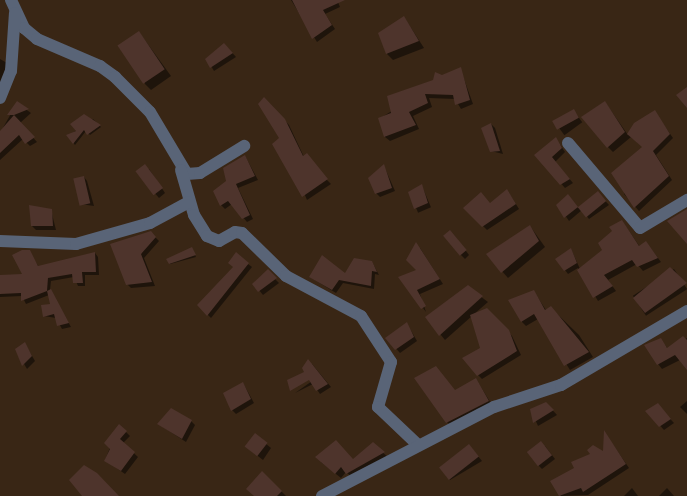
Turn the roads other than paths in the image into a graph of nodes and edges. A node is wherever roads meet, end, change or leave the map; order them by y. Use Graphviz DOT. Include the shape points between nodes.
graph roads {
  1 [pos="11,0"];
  2 [pos="15,13"];
  3 [pos="0,98"];
  4 [pos="568,143"];
  5 [pos="244,146"];
  6 [pos="181,170"];
  7 [pos="687,200"];
  8 [pos="189,202"];
  9 [pos="0,241"];
  10 [pos="687,312"];
  11 [pos="418,445"];
  12 [pos="322,496"];
  1 -- 2 [label="street"];
  2 -- 3 [label="street" via="12,71"];
  2 -- 6 [label="street" via="37,39 115,77 150,112"];
  4 -- 7 [label="street" via="640,228"];
  5 -- 6 [label="street" via="200,173"];
  6 -- 8 [label="street"];
  8 -- 9 [label="street" via="150,223 76,244"];
  8 -- 11 [label="street" via="214,241 242,233 286,276 362,316 391,362 378,407"];
  10 -- 11 [label="street" via="561,385 494,408"];
  11 -- 12 [label="street"];
}
